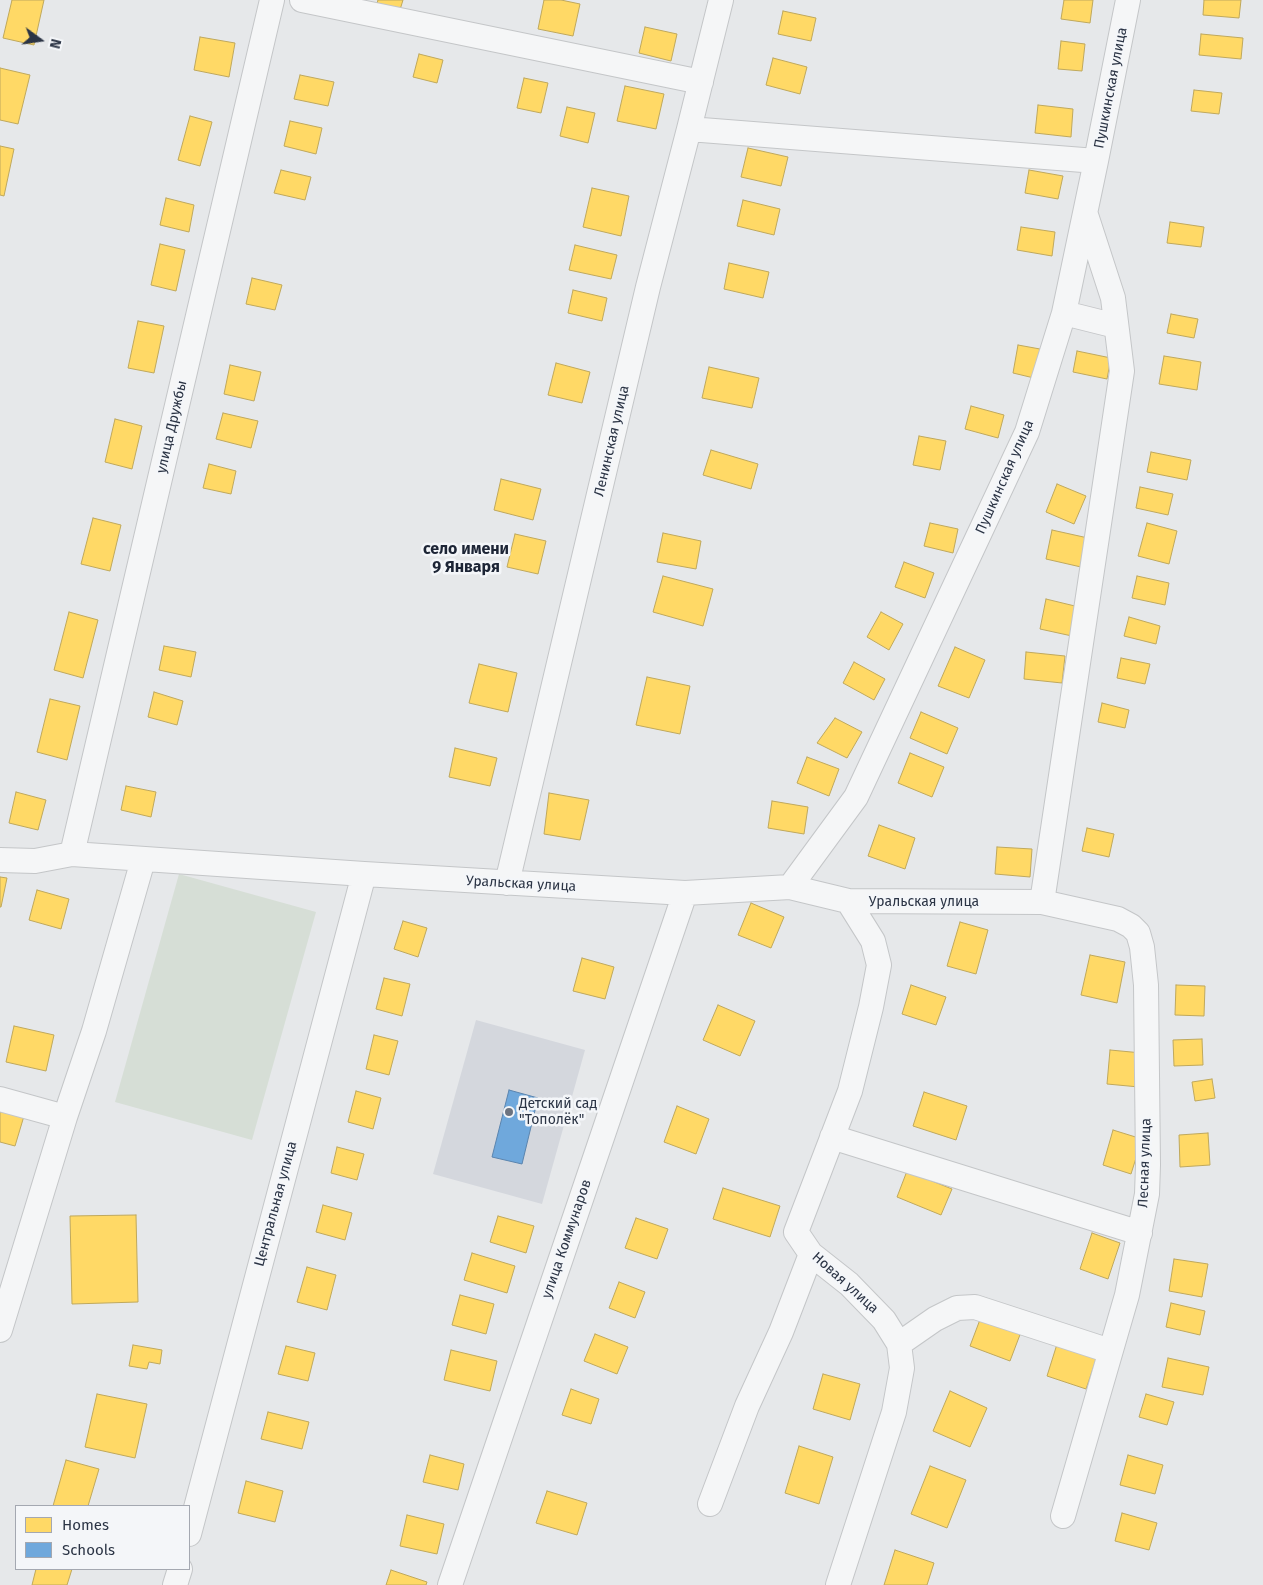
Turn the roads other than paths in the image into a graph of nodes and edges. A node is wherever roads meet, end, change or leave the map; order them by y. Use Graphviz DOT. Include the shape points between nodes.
graph roads {
  1 [pos="272,0"];
  2 [pos="302,0"];
  3 [pos="721,0"];
  4 [pos="1128,0"];
  5 [pos="701,82"];
  6 [pos="689,129"];
  7 [pos="1096,161"];
  8 [pos="1086,212"];
  9 [pos="1064,312"];
  10 [pos="1116,326"];
  11 [pos="72,854"];
  12 [pos="0,860"];
  13 [pos="142,860"];
  14 [pos="364,874"];
  15 [pos="507,883"];
  16 [pos="790,887"];
  17 [pos="685,894"];
  18 [pos="848,901"];
  19 [pos="1042,902"];
  20 [pos="0,1099"];
  21 [pos="65,1116"];
  22 [pos="832,1137"];
  23 [pos="1140,1233"];
  24 [pos="811,1254"];
  25 [pos="4,1299"];
  26 [pos="0,1330"];
  27 [pos="899,1344"];
  28 [pos="1110,1351"];
  29 [pos="710,1504"];
  30 [pos="1063,1516"];
  31 [pos="190,1530"];
  32 [pos="180,1570"];
  33 [pos="175,1585"];
  34 [pos="450,1585"];
  35 [pos="838,1585"];
  1 -- 11 [label="street, улица Дружбы"];
  2 -- 5 [label="street"];
  3 -- 5 [label="street, Ленинская улица"];
  4 -- 7 [label="street, Пушкинская улица"];
  5 -- 6 [label="street, Ленинская улица"];
  6 -- 7 [label="street"];
  6 -- 15 [label="street, Ленинская улица" via="648,287"];
  7 -- 8 [label="street, Пушкинская улица"];
  8 -- 9 [label="street, Пушкинская улица"];
  8 -- 10 [label="street" via="1113,298"];
  9 -- 10 [label="street"];
  9 -- 16 [label="street, Пушкинская улица" via="1027,432 856,796"];
  10 -- 19 [label="street" via="1122,371"];
  11 -- 12 [label="street, Уральская улица" via="35,861"];
  11 -- 13 [label="street, Уральская улица"];
  13 -- 14 [label="street, Уральская улица"];
  13 -- 21 [label="street" via="94,1031"];
  14 -- 15 [label="street, Уральская улица"];
  14 -- 31 [label="street, Центральная улица"];
  15 -- 17 [label="street, Уральская улица"];
  16 -- 17 [label="street, Уральская улица"];
  16 -- 18 [label="street, Уральская улица"];
  17 -- 34 [label="street, улица Коммунаров"];
  18 -- 19 [label="street, Уральская улица"];
  18 -- 22 [label="street, Новая улица" via="873,941 879,965 850,1091"];
  19 -- 23 [label="street, Лесная улица" via="1118,919 1138,933 1146,985 1148,1165"];
  20 -- 21 [label="street"];
  21 -- 25 [label="street"];
  22 -- 23 [label="street"];
  22 -- 24 [label="street, Новая улица" via="796,1232"];
  23 -- 28 [label="street, Лесная улица" via="1127,1295"];
  24 -- 27 [label="street, Новая улица" via="849,1284 884,1320"];
  24 -- 29 [label="street"];
  25 -- 26 [label="street"];
  27 -- 28 [label="street" via="957,1308 975,1307"];
  27 -- 35 [label="street, Новая улица" via="902,1368 894,1412"];
  28 -- 30 [label="street, Лесная улица"];
  32 -- 33 [label="street"];
}
